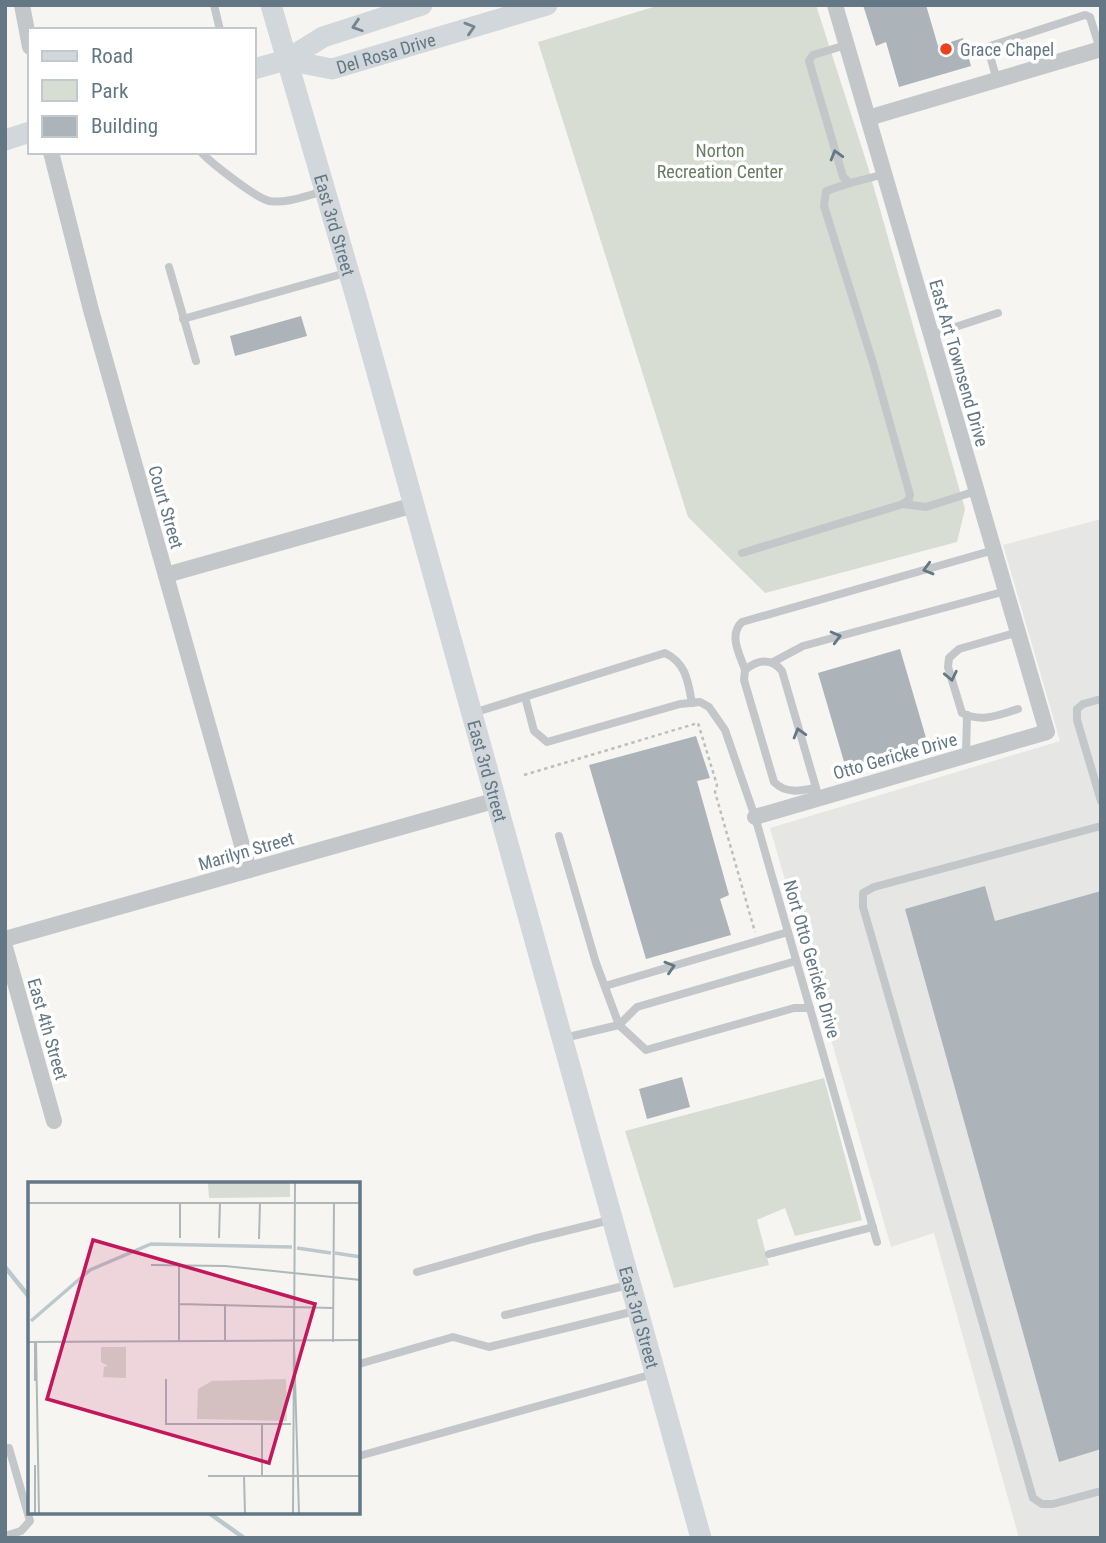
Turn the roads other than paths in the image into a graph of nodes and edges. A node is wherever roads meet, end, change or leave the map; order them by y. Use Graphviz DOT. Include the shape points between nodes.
graph roads {
  1 [pos="22,5"];
  2 [pos="214,5"];
  3 [pos="271,5"];
  4 [pos="422,5"];
  5 [pos="547,5"];
  6 [pos="835,5"];
  7 [pos="220,28"];
  8 [pos="28,36"];
  9 [pos="846,45"];
  10 [pos="1100,49"];
  11 [pos="286,60"];
  12 [pos="256,68"];
  13 [pos="997,80"];
  14 [pos="868,118"];
  15 [pos="28,133"];
  16 [pos="5,140"];
  17 [pos="51,154"];
  18 [pos="203,154"];
  19 [pos="885,174"];
  20 [pos="850,183"];
  21 [pos="324,191"];
  22 [pos="169,267"];
  23 [pos="349,272"];
  24 [pos="998,313"];
  25 [pos="183,318"];
  26 [pos="931,335"];
  27 [pos="196,361"];
  28 [pos="976,491"];
  29 [pos="903,504"];
  30 [pos="414,505"];
  31 [pos="994,550"];
  32 [pos="742,553"];
  33 [pos="166,575"];
  34 [pos="1006,591"];
  35 [pos="1018,632"];
  36 [pos="773,663"];
  37 [pos="745,670"];
  38 [pos="525,697"];
  39 [pos="1101,699"];
  40 [pos="692,703"];
  41 [pos="1018,709"];
  42 [pos="472,713"];
  43 [pos="967,715"];
  44 [pos="1047,732"];
  45 [pos="966,755"];
  46 [pos="817,793"];
  47 [pos="497,800"];
  48 [pos="1101,801"];
  49 [pos="755,817"];
  50 [pos="1101,826"];
  51 [pos="559,836"];
  52 [pos="249,870"];
  53 [pos="788,932"];
  54 [pos="5,939"];
  55 [pos="5,947"];
  56 [pos="796,961"];
  57 [pos="605,986"];
  58 [pos="810,1008"];
  59 [pos="619,1025"];
  60 [pos="563,1039"];
  61 [pos="54,1121"];
  62 [pos="613,1220"];
  63 [pos="873,1227"];
  64 [pos="877,1242"];
  65 [pos="769,1254"];
  66 [pos="417,1272"];
  67 [pos="631,1284"];
  68 [pos="638,1311"];
  69 [pos="505,1315"];
  70 [pos="360,1364"];
  71 [pos="655,1373"];
  72 [pos="5,1449"];
  73 [pos="360,1456"];
  74 [pos="1101,1490"];
  75 [pos="28,1514"];
  76 [pos="28,1515"];
  77 [pos="5,1535"];
  78 [pos="701,1538"];
  1 -- 8 [label="street"];
  2 -- 7 [label="lane"];
  3 -- 11 [label="main road, East 3rd Street"];
  4 -- 11 [label="main road, Del Rosa Drive, one-way" via="323,37"];
  11 -- 5 [label="main road, Del Rosa Drive, one-way" via="332,69"];
  6 -- 9 [label="street, East Art Townsend Drive"];
  9 -- 14 [label="street, East Art Townsend Drive"];
  20 -- 9 [label="lane, one-way" via="843,177 809,61 813,55"];
  10 -- 13 [label="street"];
  10 -- 13 [label="lane" via="1085,15 990,46"];
  11 -- 12 [label="main road"];
  11 -- 21 [label="main road, East 3rd Street"];
  13 -- 14 [label="street"];
  14 -- 19 [label="street, East Art Townsend Drive"];
  15 -- 16 [label="main road"];
  17 -- 33 [label="street, Court Street" via="90,310"];
  18 -- 21 [label="lane" via="267,201"];
  19 -- 20 [label="lane"];
  19 -- 26 [label="street, East Art Townsend Drive"];
  20 -- 29 [label="lane" via="826,191 824,206 910,495"];
  21 -- 23 [label="main road, East 3rd Street"];
  22 -- 25 [label="lane"];
  23 -- 25 [label="lane"];
  23 -- 30 [label="main road, East 3rd Street"];
  24 -- 26 [label="lane"];
  25 -- 27 [label="lane"];
  26 -- 28 [label="street, East Art Townsend Drive"];
  28 -- 29 [label="lane" via="926,507"];
  28 -- 31 [label="street, East Art Townsend Drive"];
  29 -- 32 [label="lane"];
  30 -- 33 [label="street"];
  30 -- 42 [label="main road, East 3rd Street"];
  31 -- 34 [label="street, East Art Townsend Drive"];
  31 -- 37 [label="lane, one-way" via="742,622 734,639"];
  33 -- 52 [label="street, Court Street"];
  34 -- 35 [label="street, East Art Townsend Drive"];
  36 -- 34 [label="lane, one-way" via="803,646"];
  35 -- 43 [label="lane, one-way" via="959,649 949,658 959,709"];
  35 -- 44 [label="street, East Art Townsend Drive"];
  36 -- 37 [label="lane" via="764,661"];
  46 -- 36 [label="lane, one-way" via="782,671"];
  37 -- 46 [label="lane" via="774,782 785,790"];
  38 -- 40 [label="lane" via="534,731 547,742"];
  38 -- 40 [label="lane" via="665,653 676,658 688,680"];
  38 -- 42 [label="lane"];
  39 -- 48 [label="lane" via="1077,709"];
  40 -- 49 [label="lane, Nort Otto Gericke Drive" via="709,707 725,730"];
  41 -- 43 [label="lane" via="987,719"];
  42 -- 47 [label="main road, East 3rd Street"];
  43 -- 45 [label="lane"];
  44 -- 45 [label="street, Otto Gericke Drive"];
  45 -- 46 [label="street, Otto Gericke Drive"];
  46 -- 49 [label="street, Otto Gericke Drive"];
  47 -- 52 [label="street, Marilyn Street"];
  47 -- 60 [label="main road, East 3rd Street"];
  49 -- 53 [label="lane, Nort Otto Gericke Drive"];
  50 -- 74 [label="lane" via="874,887 863,893 863,907 1033,1498 1053,1504"];
  51 -- 57 [label="lane"];
  52 -- 54 [label="street, Marilyn Street"];
  53 -- 56 [label="lane, Nort Otto Gericke Drive"];
  57 -- 53 [label="lane, one-way"];
  55 -- 61 [label="street, East 4th Street"];
  56 -- 58 [label="lane, Nort Otto Gericke Drive"];
  56 -- 59 [label="lane" via="637,1007"];
  57 -- 59 [label="lane"];
  58 -- 59 [label="lane" via="794,1008 646,1050"];
  58 -- 63 [label="lane, Nort Otto Gericke Drive"];
  59 -- 60 [label="lane"];
  60 -- 62 [label="main road, East 3rd Street"];
  62 -- 66 [label="lane"];
  62 -- 67 [label="main road, East 3rd Street"];
  63 -- 64 [label="lane, Nort Otto Gericke Drive"];
  63 -- 65 [label="lane"];
  67 -- 68 [label="main road, East 3rd Street"];
  67 -- 69 [label="lane"];
  68 -- 70 [label="lane" via="489,1347 453,1337"];
  68 -- 71 [label="main road, East 3rd Street"];
  71 -- 73 [label="lane"];
  71 -- 78 [label="main road, East 3rd Street"];
  72 -- 75 [label="lane" via="9,1448"];
  76 -- 77 [label="lane" via="30,1521 20,1531"];
}
